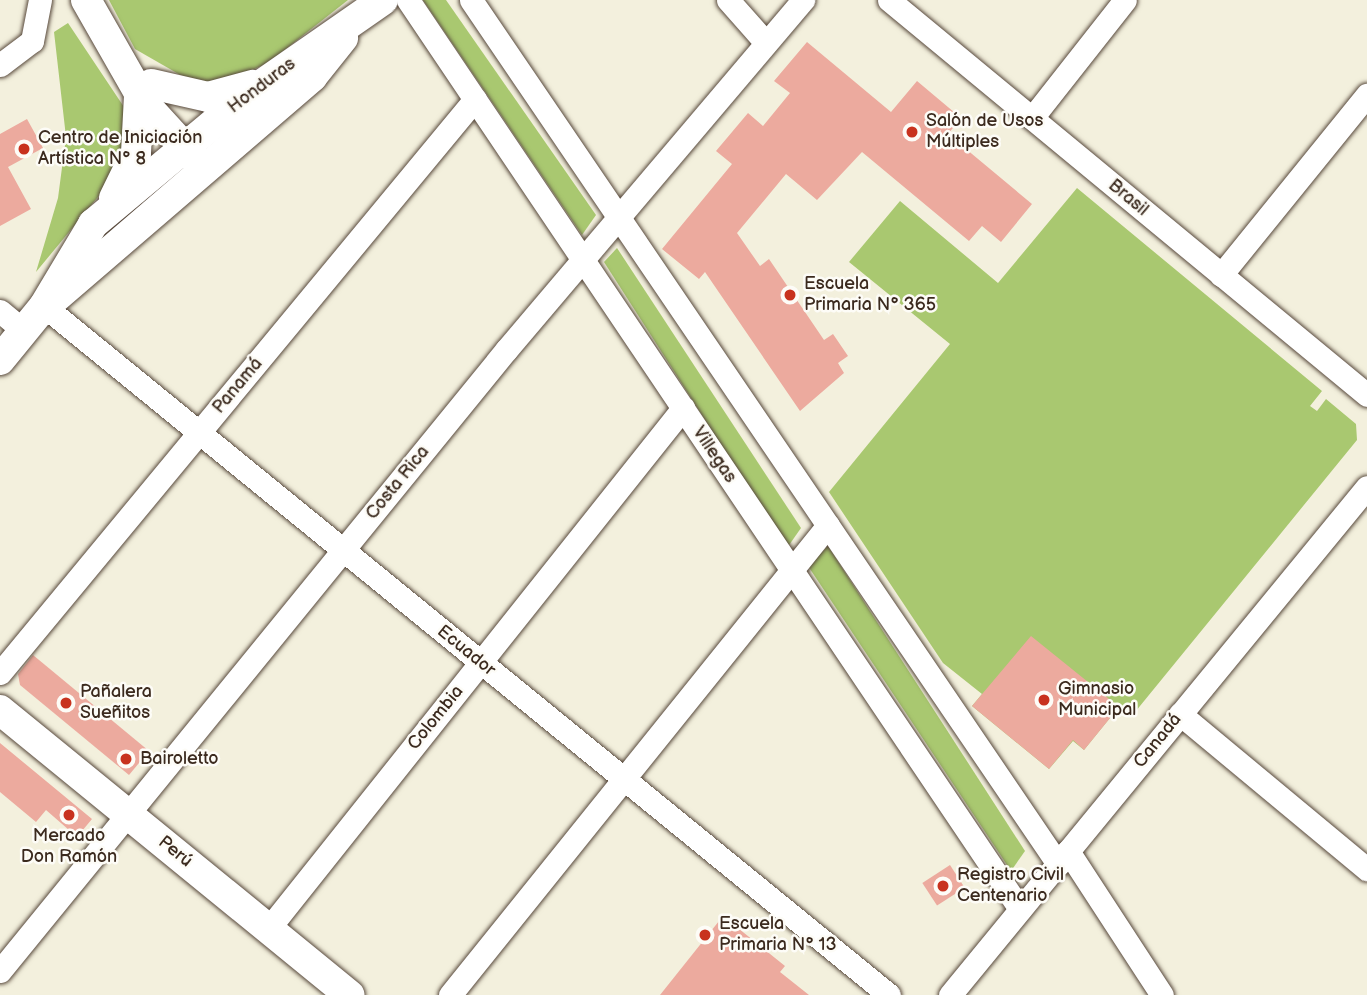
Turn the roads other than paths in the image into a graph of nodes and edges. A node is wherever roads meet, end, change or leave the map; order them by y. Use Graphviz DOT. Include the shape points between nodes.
graph roads {
  1 [pos="40,0"];
  2 [pos="86,0"];
  3 [pos="383,0"];
  4 [pos="408,0"];
  5 [pos="471,0"];
  6 [pos="728,0"];
  7 [pos="803,0"];
  8 [pos="889,0"];
  9 [pos="1125,0"];
  10 [pos="349,30"];
  11 [pos="766,43"];
  12 [pos="0,65"];
  13 [pos="272,77"];
  14 [pos="145,90"];
  15 [pos="1367,95"];
  16 [pos="475,99"];
  17 [pos="1032,118"];
  18 [pos="194,152"];
  19 [pos="105,214"];
  20 [pos="620,219"];
  21 [pos="583,259"];
  22 [pos="1221,275"];
  23 [pos="44,306"];
  24 [pos="0,310"];
  25 [pos="24,331"];
  26 [pos="0,360"];
  27 [pos="1367,395"];
  28 [pos="683,408"];
  29 [pos="199,433"];
  30 [pos="1367,487"];
  31 [pos="828,525"];
  32 [pos="343,550"];
  33 [pos="792,569"];
  34 [pos="481,662"];
  35 [pos="0,673"];
  36 [pos="0,710"];
  37 [pos="1180,715"];
  38 [pos="624,779"];
  39 [pos="128,814"];
  40 [pos="1063,857"];
  41 [pos="1367,869"];
  42 [pos="1020,909"];
  43 [pos="269,928"];
  44 [pos="0,971"];
  45 [pos="350,995"];
  46 [pos="450,995"];
  47 [pos="888,995"];
  48 [pos="950,995"];
  49 [pos="1162,995"];
  1 -- 12 [label="street" via="32,41"];
  2 -- 14 [label="main road" via="122,62"];
  3 -- 10 [label="main road, Honduras"];
  4 -- 16 [label="street, Villegas"];
  5 -- 20 [label="street"];
  6 -- 11 [label="street"];
  7 -- 11 [label="street, Costa Rica"];
  8 -- 17 [label="street, Brasil"];
  9 -- 17 [label="street"];
  10 -- 13 [label="main road, Honduras"];
  10 -- 18 [label="main road, Honduras" via="312,77"];
  11 -- 20 [label="street, Costa Rica"];
  13 -- 14 [label="main road" via="208,97"];
  13 -- 18 [label="main road, Honduras"];
  14 -- 18 [label="main road"];
  14 -- 19 [label="main road" via="136,153"];
  15 -- 22 [label="street"];
  16 -- 21 [label="street, Villegas"];
  16 -- 29 [label="street, Panamá"];
  17 -- 22 [label="street, Brasil"];
  18 -- 19 [label="main road, Honduras"];
  18 -- 23 [label="main road, Honduras"];
  19 -- 23 [label="main road, Honduras" via="76,244"];
  20 -- 21 [label="street, Costa Rica"];
  20 -- 31 [label="street"];
  21 -- 28 [label="street, Villegas"];
  21 -- 32 [label="street, Costa Rica"];
  22 -- 27 [label="street, Brasil"];
  23 -- 25 [label="main road, Honduras"];
  23 -- 29 [label="street, Ecuador"];
  24 -- 25 [label="street"];
  25 -- 26 [label="main road, Honduras"];
  28 -- 33 [label="street, Villegas"];
  28 -- 34 [label="street, Colombia"];
  29 -- 32 [label="street, Ecuador"];
  29 -- 35 [label="street, Panamá"];
  30 -- 37 [label="street, Canadá"];
  31 -- 33 [label="street"];
  31 -- 40 [label="street"];
  32 -- 34 [label="street, Ecuador"];
  32 -- 39 [label="street, Costa Rica"];
  33 -- 38 [label="street"];
  33 -- 42 [label="street, Villegas"];
  34 -- 38 [label="street, Ecuador"];
  34 -- 43 [label="street, Colombia"];
  36 -- 39 [label="main road, Perú"];
  37 -- 40 [label="street, Canadá"];
  37 -- 41 [label="street"];
  38 -- 46 [label="street"];
  38 -- 47 [label="street, Ecuador"];
  39 -- 43 [label="main road, Perú"];
  39 -- 44 [label="street, Costa Rica"];
  40 -- 42 [label="street, Canadá"];
  40 -- 49 [label="street"];
  42 -- 48 [label="street, Canadá"];
  43 -- 45 [label="main road, Perú"];
}
